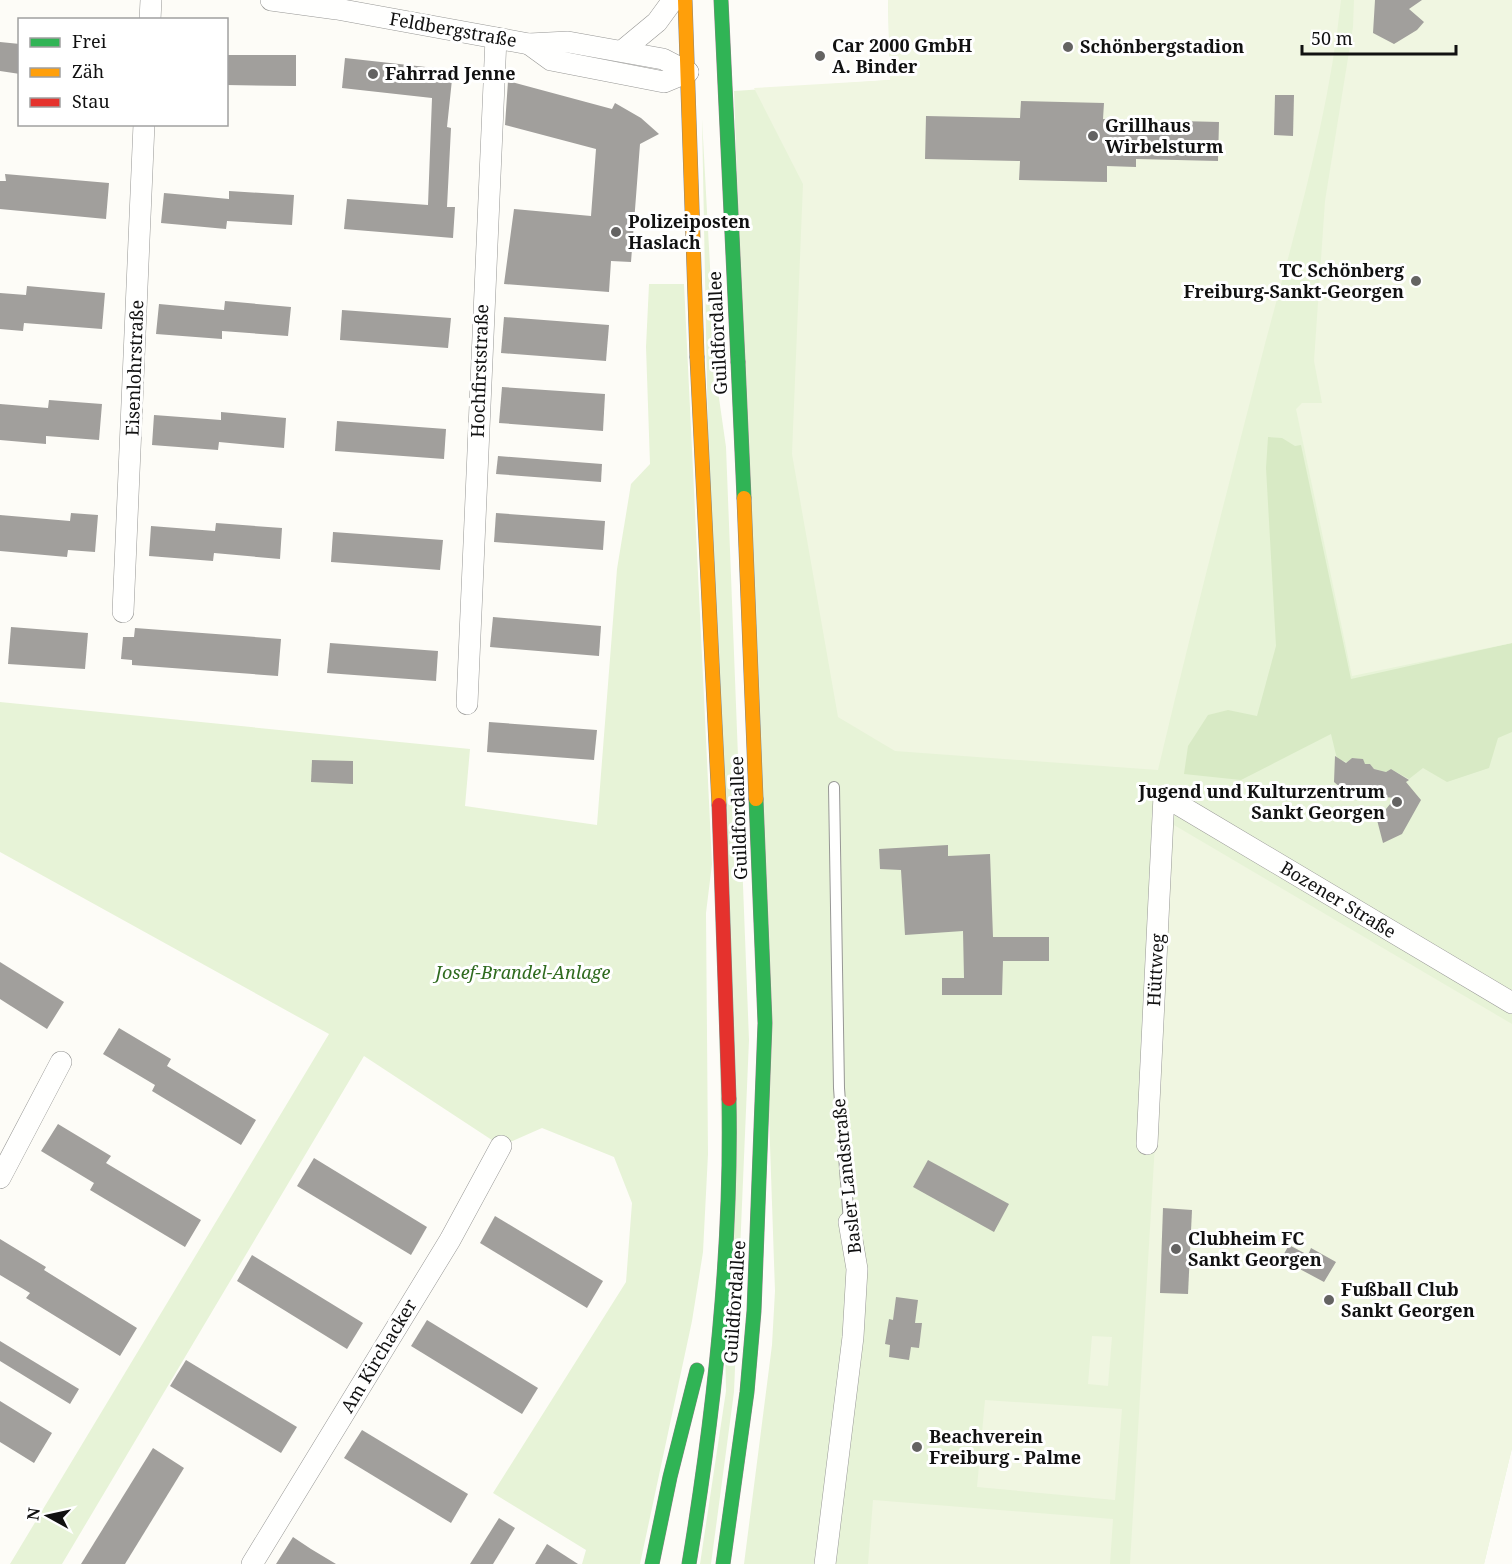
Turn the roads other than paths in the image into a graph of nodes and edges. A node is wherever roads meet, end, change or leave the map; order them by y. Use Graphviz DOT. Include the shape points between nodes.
graph roads {
  1 [pos="151,0"];
  2 [pos="271,0"];
  3 [pos="673,0"];
  4 [pos="685,0"];
  5 [pos="721,0"];
  6 [pos="371,8"];
  7 [pos="150,18"];
  8 [pos="496,38"];
  9 [pos="529,44"];
  10 [pos="622,51"];
  11 [pos="725,69"];
  12 [pos="688,72"];
  13 [pos="144,126"];
  14 [pos="123,612"];
  15 [pos="467,704"];
  16 [pos="834,787"];
  17 [pos="1164,795"];
  18 [pos="1512,1003"];
  19 [pos="61,1062"];
  20 [pos="1147,1144"];
  21 [pos="501,1146"];
  22 [pos="0,1178"];
  23 [pos="849,1222"];
  24 [pos="725,1249"];
  25 [pos="705,1338"];
  26 [pos="699,1361"];
  27 [pos="252,1564"];
  28 [pos="652,1564"];
  29 [pos="689,1564"];
  30 [pos="723,1564"];
  31 [pos="825,1564"];
  1 -- 7 [label="street"];
  2 -- 6 [label="street, Feldbergstraße"];
  3 -- 10 [label="street" via="657,22"];
  4 -- 12 [label="main road, Guildfordallee"];
  5 -- 11 [label="main road, Guildfordallee"];
  6 -- 8 [label="street, Feldbergstraße"];
  8 -- 9 [label="street, Feldbergstraße"];
  8 -- 15 [label="street, Hochfirststraße"];
  9 -- 10 [label="street, Feldbergstraße" via="568,42"];
  9 -- 12 [label="street, Feldbergstraße" via="550,60 664,82"];
  10 -- 12 [label="street, Feldbergstraße" via="663,59"];
  11 -- 12 [label="main road"];
  11 -- 30 [label="main road, Guildfordallee" via="765,1023 754,1311"];
  12 -- 24 [label="main road, Guildfordallee" via="697,357 724,896 729,1112"];
  13 -- 14 [label="street, Eisenlohrstraße"];
  16 -- 23 [label="lane, Basler Landstraße" via="839,1088"];
  17 -- 18 [label="street, Bozener Straße"];
  17 -- 20 [label="street, Hüttweg"];
  19 -- 22 [label="street"];
  21 -- 27 [label="street, Am Kirchacker" via="450,1240"];
  23 -- 31 [label="street, Basler Landstraße" via="857,1269 853,1336"];
  24 -- 25 [label="main road"];
  24 -- 29 [label="main road, Guildfordallee" via="706,1462"];
  26 -- 28 [label="main road"];
}
